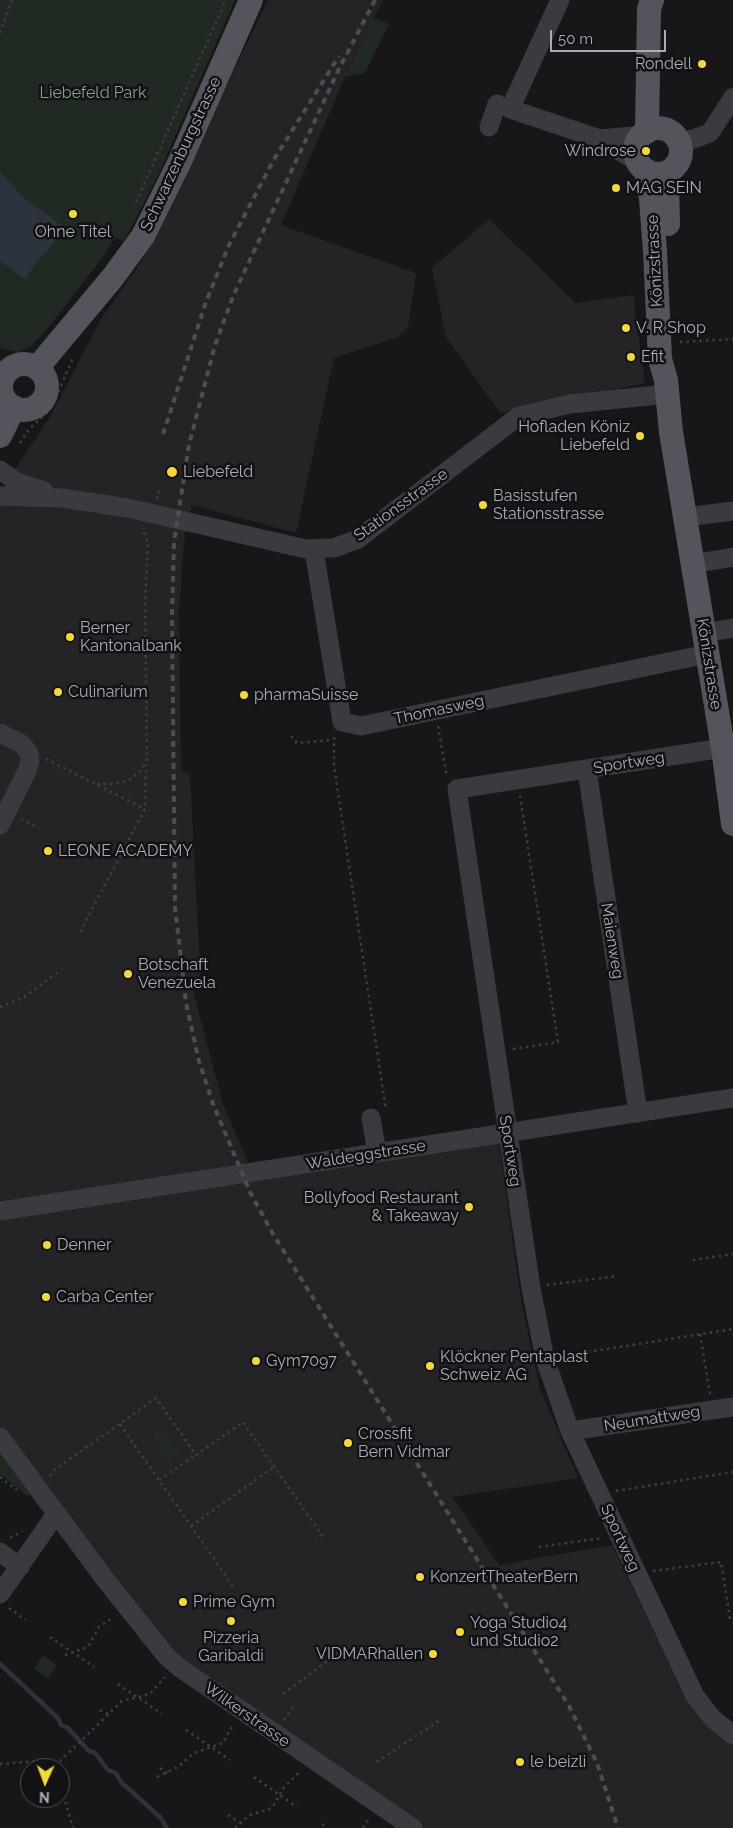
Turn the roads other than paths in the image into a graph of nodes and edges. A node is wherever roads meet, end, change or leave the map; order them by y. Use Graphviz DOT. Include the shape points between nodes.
graph roads {
  1 [pos="251,0"];
  2 [pos="560,0"];
  3 [pos="652,0"];
  4 [pos="659,0"];
  5 [pos="733,97"];
  6 [pos="504,106"];
  7 [pos="728,116"];
  8 [pos="488,127"];
  9 [pos="659,135"];
  10 [pos="600,139"];
  11 [pos="642,167"];
  12 [pos="670,171"];
  13 [pos="37,368"];
  14 [pos="2,375"];
  15 [pos="666,387"];
  16 [pos="14,407"];
  17 [pos="8,442"];
  18 [pos="0,470"];
  19 [pos="0,496"];
  20 [pos="62,498"];
  21 [pos="733,511"];
  22 [pos="686,517"];
  23 [pos="314,550"];
  24 [pos="733,557"];
  25 [pos="693,564"];
  26 [pos="733,628"];
  27 [pos="706,643"];
  28 [pos="0,733"];
  29 [pos="723,748"];
  30 [pos="587,770"];
  31 [pos="733,824"];
  32 [pos="0,826"];
  33 [pos="733,1098"];
  34 [pos="638,1113"];
  35 [pos="379,1114"];
  36 [pos="507,1133"];
  37 [pos="377,1153"];
  38 [pos="0,1211"];
  39 [pos="733,1407"];
  40 [pos="570,1431"];
  41 [pos="0,1437"];
  42 [pos="56,1514"];
  43 [pos="0,1552"];
  44 [pos="20,1567"];
  45 [pos="3,1600"];
  46 [pos="733,1735"];
  47 [pos="413,1828"];
  1 -- 13 [label="main road, Schwarzenburgstrasse" via="143,236"];
  2 -- 6 [label="street" via="522,82"];
  3 -- 9 [label="main road" via="648,9"];
  4 -- 9 [label="main road" via="662,9 663,105"];
  5 -- 7 [label="street"];
  6 -- 8 [label="street"];
  6 -- 10 [label="street"];
  7 -- 9 [label="street" via="709,134"];
  9 -- 10 [label="street"];
  9 -- 11 [label="main road" via="636,149"];
  9 -- 12 [label="main road" via="680,159"];
  10 -- 11 [label="street"];
  11 -- 12 [label="main road" via="657,174"];
  11 -- 15 [label="main road, Könizstrasse" via="651,200 660,359"];
  12 -- 15 [label="main road, Könizstrasse" via="667,182 670,337"];
  13 -- 14 [label="main road" via="22,364"];
  13 -- 16 [label="main road" via="47,387 42,401 29,409"];
  14 -- 16 [label="main road" via="2,390 8,403"];
  15 -- 22 [label="main road, Könizstrasse"];
  15 -- 23 [label="street, Stationsstrasse" via="519,416 358,539 334,548"];
  16 -- 17 [label="main road"];
  18 -- 20 [label="street, Stationsstrasse" via="18,482"];
  19 -- 20 [label="street, Stationsstrasse"];
  20 -- 23 [label="street, Stationsstrasse" via="145,512"];
  21 -- 22 [label="street"];
  22 -- 25 [label="main road, Könizstrasse"];
  23 -- 27 [label="street, Thomasweg" via="342,722 361,726 436,711"];
  24 -- 25 [label="street"];
  25 -- 27 [label="main road, Könizstrasse"];
  26 -- 27 [label="street, Thomasweg"];
  27 -- 29 [label="main road, Könizstrasse"];
  28 -- 32 [label="street" via="22,744 30,756 28,771"];
  29 -- 30 [label="street, Sportweg"];
  29 -- 31 [label="main road, Könizstrasse"];
  30 -- 34 [label="street, Maienweg"];
  30 -- 36 [label="street, Sportweg" via="457,789"];
  33 -- 34 [label="street, Waldeggstrasse"];
  34 -- 36 [label="street, Waldeggstrasse"];
  35 -- 37 [label="street"];
  36 -- 37 [label="street, Waldeggstrasse"];
  36 -- 40 [label="street, Sportweg" via="545,1359"];
  37 -- 38 [label="street, Waldeggstrasse"];
  39 -- 40 [label="street, Neumattweg"];
  40 -- 46 [label="street, Sportweg" via="695,1696 719,1725"];
  41 -- 42 [label="street, Wilkerstrasse"];
  42 -- 44 [label="street"];
  42 -- 47 [label="street, Wilkerstrasse" via="101,1585 180,1668"];
  43 -- 44 [label="street"];
  44 -- 45 [label="street"];
}
